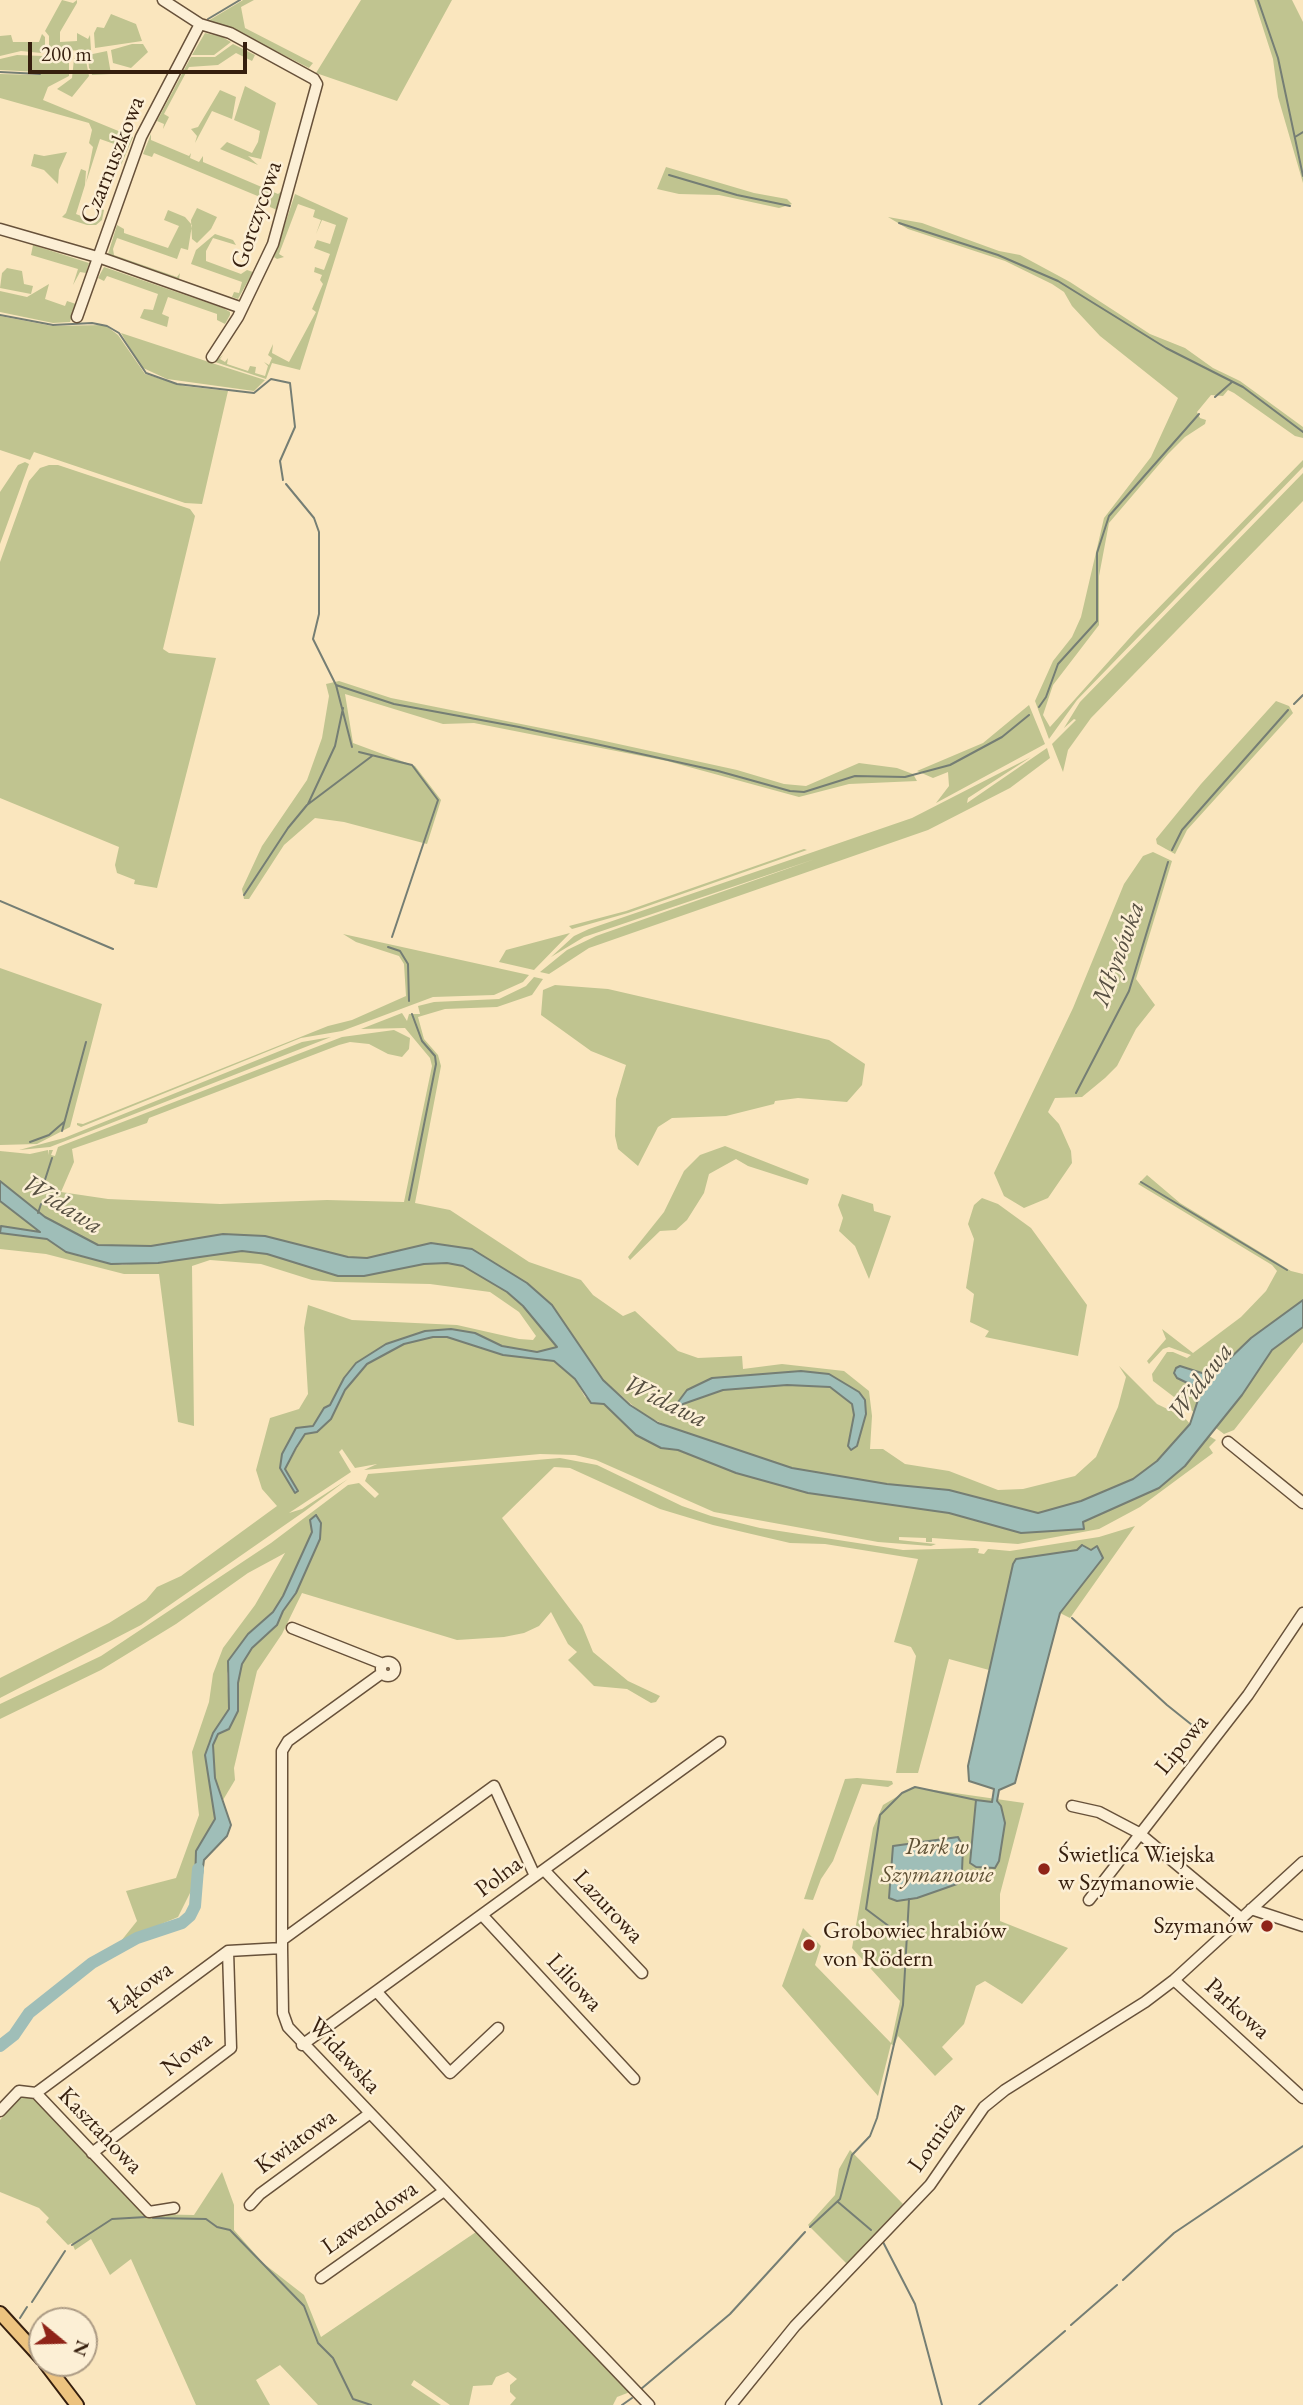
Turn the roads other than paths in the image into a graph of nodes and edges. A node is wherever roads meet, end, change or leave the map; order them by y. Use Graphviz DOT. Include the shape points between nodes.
graph roads {
  1 [pos="163,0"];
  2 [pos="200,24"];
  3 [pos="0,229"];
  4 [pos="97,257"];
  5 [pos="242,308"];
  6 [pos="77,317"];
  7 [pos="212,357"];
  8 [pos="1228,1442"];
  9 [pos="1303,1503"];
  10 [pos="1303,1613"];
  11 [pos="292,1628"];
  12 [pos="720,1742"];
  13 [pos="1072,1806"];
  14 [pos="1139,1833"];
  15 [pos="1303,1862"];
  16 [pos="544,1870"];
  17 [pos="535,1877"];
  18 [pos="1088,1900"];
  19 [pos="1245,1914"];
  20 [pos="482,1916"];
  21 [pos="1303,1926"];
  22 [pos="282,1944"];
  23 [pos="228,1951"];
  24 [pos="642,1973"];
  25 [pos="1174,1980"];
  26 [pos="377,1992"];
  27 [pos="498,2028"];
  28 [pos="302,2045"];
  29 [pos="634,2079"];
  30 [pos="36,2093"];
  31 [pos="1303,2098"];
  32 [pos="0,2111"];
  33 [pos="369,2114"];
  34 [pos="92,2153"];
  35 [pos="444,2191"];
  36 [pos="250,2205"];
  37 [pos="174,2208"];
  38 [pos="321,2278"];
  39 [pos="0,2313"];
  40 [pos="28,2344"];
  41 [pos="56,2377"];
  42 [pos="77,2405"];
  43 [pos="649,2405"];
  44 [pos="731,2405"];
  1 -- 2 [label="street"];
  2 -- 4 [label="street, Czarnuszkowa" via="141,137"];
  2 -- 5 [label="street, Gorczycowa" via="230,33 314,79 317,90 283,216"];
  3 -- 4 [label="street"];
  4 -- 5 [label="street"];
  4 -- 6 [label="street, Czarnuszkowa"];
  5 -- 7 [label="street, Gorczycowa"];
  8 -- 9 [label="street"];
  10 -- 14 [label="street, Lipowa" via="1248,1696"];
  11 -- 22 [label="street, Widawska" via="382,1668 283,1747"];
  12 -- 16 [label="street, Polna"];
  13 -- 14 [label="street" via="1099,1812"];
  14 -- 18 [label="street, Lipowa"];
  14 -- 19 [label="street"];
  15 -- 19 [label="street"];
  16 -- 17 [label="street, Polna"];
  16 -- 24 [label="street, Lazurowa"];
  17 -- 20 [label="street, Polna"];
  17 -- 22 [label="street" via="494,1786"];
  19 -- 21 [label="street"];
  19 -- 25 [label="street, Lotnicza"];
  20 -- 26 [label="street, Polna"];
  20 -- 29 [label="street, Liliowa"];
  22 -- 23 [label="street"];
  22 -- 28 [label="street, Widawska" via="284,2013"];
  23 -- 30 [label="street, Łąkowa"];
  23 -- 34 [label="street, Nowa" via="231,2048"];
  25 -- 31 [label="street, Parkowa"];
  25 -- 44 [label="street, Lotnicza" via="984,2107 930,2185 795,2326"];
  26 -- 27 [label="street" via="450,2073"];
  26 -- 28 [label="street, Polna"];
  28 -- 33 [label="street, Widawska"];
  30 -- 32 [label="street, Kasztanowa" via="19,2091"];
  30 -- 34 [label="street, Kasztanowa"];
  33 -- 35 [label="street, Widawska"];
  33 -- 36 [label="street, Kwiatowa"];
  34 -- 37 [label="street, Kasztanowa" via="149,2212"];
  35 -- 38 [label="street, Lawendowa"];
  35 -- 43 [label="street, Widawska"];
  39 -- 40 [label="main road"];
  41 -- 42 [label="main road"];
}
